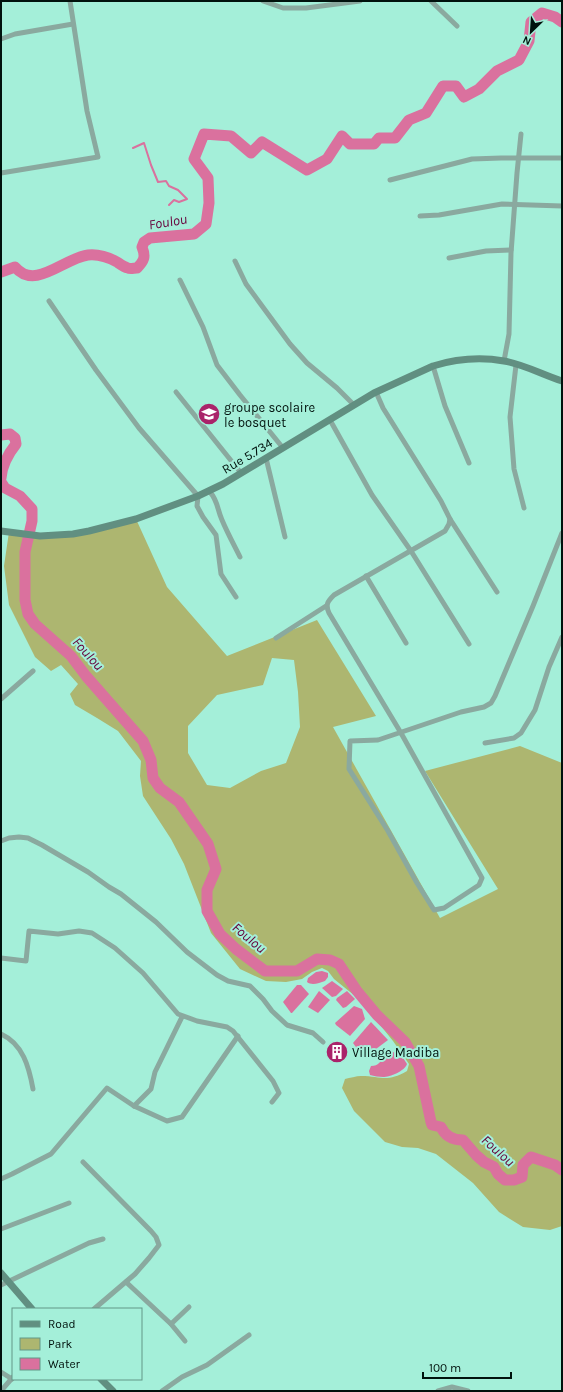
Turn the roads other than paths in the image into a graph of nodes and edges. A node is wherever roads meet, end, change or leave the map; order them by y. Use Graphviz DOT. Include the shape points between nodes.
graph roads {
  1 [pos="70,1"];
  2 [pos="263,1"];
  3 [pos="360,1"];
  4 [pos="431,1"];
  5 [pos="73,24"];
  6 [pos="457,26"];
  7 [pos="1,39"];
  8 [pos="521,134"];
  9 [pos="518,158"];
  10 [pos="562,158"];
  11 [pos="1,173"];
  12 [pos="390,180"];
  13 [pos="515,204"];
  14 [pos="562,206"];
  15 [pos="420,216"];
  16 [pos="512,250"];
  17 [pos="449,258"];
  18 [pos="235,261"];
  19 [pos="180,280"];
  20 [pos="49,301"];
  21 [pos="504,361"];
  22 [pos="516,364"];
  23 [pos="433,366"];
  24 [pos="562,381"];
  25 [pos="176,392"];
  26 [pos="376,392"];
  27 [pos="354,405"];
  28 [pos="330,420"];
  29 [pos="283,448"];
  30 [pos="266,458"];
  31 [pos="469,463"];
  32 [pos="241,473"];
  33 [pos="210,492"];
  34 [pos="198,496"];
  35 [pos="524,508"];
  36 [pos="450,519"];
  37 [pos="1,531"];
  38 [pos="562,533"];
  39 [pos="285,537"];
  40 [pos="411,551"];
  41 [pos="240,557"];
  42 [pos="366,576"];
  43 [pos="497,592"];
  44 [pos="236,597"];
  45 [pos="326,606"];
  46 [pos="562,637"];
  47 [pos="276,638"];
  48 [pos="406,643"];
  49 [pos="469,644"];
  50 [pos="33,671"];
  51 [pos="1,699"];
  52 [pos="401,733"];
  53 [pos="485,743"];
  54 [pos="1,841"];
  55 [pos="1,958"];
  56 [pos="182,1016"];
  57 [pos="1,1034"];
  58 [pos="238,1036"];
  59 [pos="323,1042"];
  60 [pos="33,1089"];
  61 [pos="272,1102"];
  62 [pos="134,1106"];
  63 [pos="83,1162"];
  64 [pos="1,1179"];
  65 [pos="69,1203"];
  66 [pos="1,1229"];
  67 [pos="103,1240"];
  68 [pos="1,1273"];
  69 [pos="8,1282"];
  70 [pos="126,1282"];
  71 [pos="1,1285"];
  72 [pos="189,1307"];
  73 [pos="31,1308"];
  74 [pos="95,1308"];
  75 [pos="171,1324"];
  76 [pos="249,1335"];
  77 [pos="185,1341"];
  78 [pos="1,1372"];
  79 [pos="12,1378"];
  80 [pos="102,1380"];
  81 [pos="1,1391"];
  82 [pos="113,1391"];
  83 [pos="162,1391"];
  84 [pos="438,1391"];
  85 [pos="468,1391"];
  1 -- 5 [label="street"];
  2 -- 3 [label="street" via="283,8 306,8"];
  4 -- 6 [label="street"];
  5 -- 7 [label="street" via="14,34"];
  5 -- 11 [label="street" via="87,111 98,157"];
  8 -- 9 [label="street"];
  9 -- 10 [label="street"];
  9 -- 12 [label="street" via="472,159"];
  9 -- 13 [label="street"];
  13 -- 14 [label="street"];
  13 -- 15 [label="street" via="490,205"];
  13 -- 16 [label="street"];
  16 -- 17 [label="street" via="486,251"];
  16 -- 21 [label="street" via="509,334"];
  18 -- 27 [label="street" via="246,284 290,344 307,363"];
  19 -- 29 [label="street" via="203,327 217,365"];
  20 -- 34 [label="street" via="139,428"];
  21 -- 22 [label="street, Rue 5.734"];
  21 -- 23 [label="street, Rue 5.734" via="466,359"];
  22 -- 24 [label="street, Rue 5.734"];
  22 -- 35 [label="street" via="510,417 514,468"];
  23 -- 26 [label="street, Rue 5.734"];
  23 -- 31 [label="street" via="445,406"];
  25 -- 32 [label="street"];
  26 -- 27 [label="street, Rue 5.734"];
  26 -- 36 [label="street" via="392,424"];
  27 -- 28 [label="street, Rue 5.734"];
  28 -- 29 [label="street, Rue 5.734"];
  28 -- 40 [label="street" via="372,495"];
  29 -- 30 [label="street, Rue 5.734"];
  30 -- 32 [label="street, Rue 5.734"];
  30 -- 39 [label="street"];
  32 -- 33 [label="street, Rue 5.734"];
  33 -- 34 [label="street, Rue 5.734"];
  33 -- 41 [label="street" via="217,501 222,521"];
  34 -- 37 [label="street, Rue 5.734" via="136,519 73,534 40,536"];
  34 -- 44 [label="street" via="198,506 203,517 216,535 221,574"];
  36 -- 40 [label="street" via="444,531"];
  36 -- 43 [label="street"];
  38 -- 52 [label="street" via="516,647 490,703"];
  40 -- 42 [label="street"];
  40 -- 49 [label="street"];
  42 -- 45 [label="street" via="334,595"];
  42 -- 48 [label="street"];
  45 -- 47 [label="street"];
  45 -- 52 [label="street"];
  46 -- 53 [label="street" via="535,710 521,733 514,738"];
  50 -- 51 [label="street"];
  52 -- 52 [label="street" via="482,878 479,885 444,908 434,910 349,769 350,740 378,740"];
  54 -- 59 [label="street" via="14,837 28,838 88,872 156,922 187,952 217,975 228,981 250,986 287,1025 313,1033"];
  55 -- 56 [label="street" via="26,961 29,931 58,934 70,931 92,933 115,948 143,973"];
  56 -- 58 [label="street" via="228,1027"];
  56 -- 62 [label="street" via="155,1072 151,1090"];
  57 -- 60 [label="street" via="23,1054 30,1071"];
  58 -- 61 [label="street" via="278,1089 278,1096"];
  58 -- 62 [label="street" via="182,1117 166,1121"];
  62 -- 64 [label="street" via="107,1088 51,1154"];
  63 -- 70 [label="street" via="159,1242 154,1253"];
  65 -- 66 [label="street"];
  67 -- 69 [label="street" via="89,1243"];
  68 -- 69 [label="street"];
  69 -- 71 [label="street"];
  69 -- 73 [label="street"];
  70 -- 74 [label="street"];
  70 -- 75 [label="street"];
  72 -- 75 [label="street"];
  75 -- 77 [label="street"];
  76 -- 83 [label="street" via="207,1365 182,1377"];
  78 -- 79 [label="street"];
  79 -- 81 [label="street"];
  80 -- 82 [label="street"];
  84 -- 85 [label="street" via="452,1387"];
}
